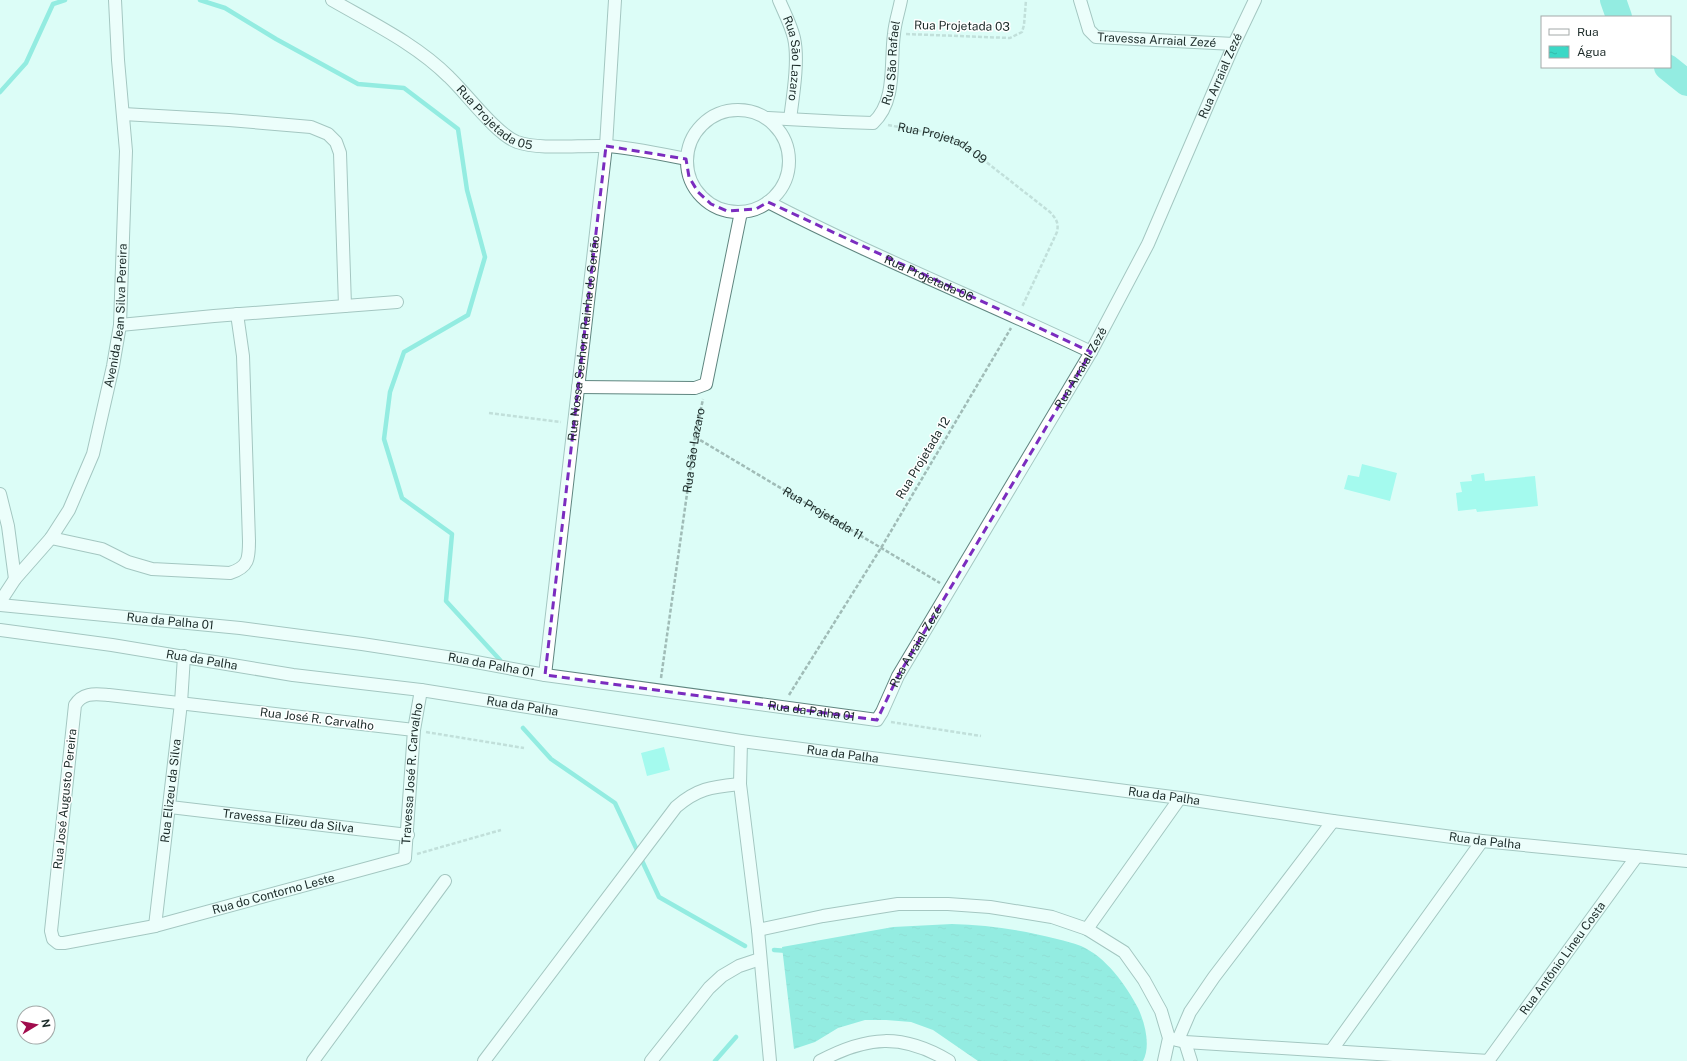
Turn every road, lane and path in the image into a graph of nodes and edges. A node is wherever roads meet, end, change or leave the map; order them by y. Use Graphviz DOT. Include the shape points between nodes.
graph roads {
  1 [pos="115,0"];
  2 [pos="332,0"];
  3 [pos="615,0"];
  4 [pos="779,0"];
  5 [pos="901,0"];
  6 [pos="1026,0"];
  7 [pos="1080,0"];
  8 [pos="1255,0"];
  9 [pos="894,34"];
  10 [pos="1234,44"];
  11 [pos="123,114"];
  12 [pos="768,118"];
  13 [pos="790,119"];
  14 [pos="873,122"];
  15 [pos="606,146"];
  16 [pos="686,159"];
  17 [pos="768,202"];
  18 [pos="741,212"];
  19 [pos="1050,212"];
  20 [pos="397,302"];
  21 [pos="346,306"];
  22 [pos="237,314"];
  23 [pos="1017,317"];
  24 [pos="120,325"];
  25 [pos="1091,352"];
  26 [pos="706,384"];
  27 [pos="578,387"];
  28 [pos="489,413"];
  29 [pos="573,424"];
  30 [pos="695,437"];
  31 [pos="0,494"];
  32 [pos="51,538"];
  33 [pos="881,548"];
  34 [pos="15,579"];
  35 [pos="951,589"];
  36 [pos="0,602"];
  37 [pos="0,605"];
  38 [pos="0,630"];
  39 [pos="184,656"];
  40 [pos="544,675"];
  41 [pos="421,690"];
  42 [pos="659,691"];
  43 [pos="109,695"];
  44 [pos="181,703"];
  45 [pos="781,707"];
  46 [pos="877,720"];
  47 [pos="414,730"];
  48 [pos="981,736"];
  49 [pos="741,741"];
  50 [pos="524,748"];
  51 [pos="740,784"];
  52 [pos="1180,798"];
  53 [pos="170,806"];
  54 [pos="1333,821"];
  55 [pos="501,830"];
  56 [pos="408,835"];
  57 [pos="1482,841"];
  58 [pos="1637,856"];
  59 [pos="405,858"];
  60 [pos="1687,861"];
  61 [pos="445,881"];
  62 [pos="155,926"];
  63 [pos="1087,929"];
  64 [pos="758,930"];
  65 [pos="50,931"];
  66 [pos="760,959"];
  67 [pos="1178,1040"];
  68 [pos="1331,1051"];
  69 [pos="1431,1059"];
  70 [pos="313,1061"];
  71 [pos="484,1061"];
  72 [pos="651,1061"];
  73 [pos="770,1061"];
  74 [pos="820,1061"];
  75 [pos="949,1061"];
  76 [pos="1164,1061"];
  77 [pos="1191,1061"];
  78 [pos="1489,1061"];
  1 -- 11 [label="street, Avenida Jean Silva Pereira"];
  2 -- 15 [label="street, Rua Projetada 05" via="413,48 449,76 498,128 516,141 538,145"];
  3 -- 15 [label="street, Rua Nossa Senhora Rainha do Sertão"];
  4 -- 13 [label="street, Rua São Lazaro" via="791,26 794,40 794,83"];
  5 -- 9 [label="street, Rua São Rafael"];
  6 -- 9 [label="path, Rua Projetada 03" via="1022,32 1010,38"];
  7 -- 10 [label="street, Travessa Arraial Zezé" via="1089,30 1096,37"];
  8 -- 10 [label="street, Rua Arraial Zezé"];
  9 -- 14 [label="street, Rua São Rafael" via="888,95 881,115"];
  10 -- 25 [label="street, Rua Arraial Zezé" via="1148,244"];
  11 -- 21 [label="street" via="311,127 328,134 336,142 340,153"];
  11 -- 24 [label="street, Avenida Jean Silva Pereira" via="126,151"];
  12 -- 13 [label="street"];
  12 -- 16 [label="street" via="745,110 719,113 706,121 696,132 689,145"];
  12 -- 17 [label="street" via="784,140 789,167 785,181"];
  13 -- 14 [label="street"];
  14 -- 19 [label="path, Rua Projetada 09" via="936,134 962,143"];
  15 -- 16 [label="street, Rua Projetada 05"];
  15 -- 27 [label="street, Rua Nossa Senhora Rainha do Sertão"];
  16 -- 18 [label="street" via="689,177 698,192 710,204 727,211"];
  17 -- 18 [label="street" via="756,209"];
  17 -- 23 [label="street, Rua Projetada 06" via="845,240"];
  18 -- 26 [label="street"];
  19 -- 23 [label="path, Rua Projetada 12" via="1057,219 1057,232"];
  20 -- 21 [label="street"];
  21 -- 22 [label="street"];
  22 -- 24 [label="street"];
  22 -- 32 [label="street" via="243,356 248,504 248,559 244,565 230,573 152,569 128,562 102,549"];
  23 -- 25 [label="street, Rua Projetada 06"];
  23 -- 33 [label="path, Rua Projetada 12"];
  24 -- 32 [label="street, Avenida Jean Silva Pereira" via="114,366 93,454 70,510"];
  25 -- 35 [label="street, Rua Arraial Zezé"];
  26 -- 27 [label="street" via="695,388"];
  26 -- 30 [label="path, Rua São Lazaro"];
  27 -- 29 [label="street, Rua Nossa Senhora Rainha do Sertão"];
  28 -- 29 [label="path"];
  29 -- 40 [label="street, Rua Nossa Senhora Rainha do Sertão"];
  30 -- 33 [label="path, Rua Projetada 11"];
  30 -- 42 [label="path, Rua São Lazaro"];
  31 -- 34 [label="street" via="8,526"];
  32 -- 34 [label="street, Avenida Jean Silva Pereira"];
  33 -- 35 [label="path, Rua Projetada 11"];
  33 -- 45 [label="path, Rua Projetada 12"];
  34 -- 36 [label="street, Avenida Jean Silva Pereira"];
  35 -- 46 [label="street, Rua Arraial Zezé" via="898,676"];
  37 -- 40 [label="street, Rua da Palha 01" via="240,628 460,659"];
  38 -- 39 [label="street, Rua da Palha"];
  39 -- 41 [label="street, Rua da Palha" via="293,674"];
  39 -- 44 [label="street, Rua Elizeu da Silva"];
  40 -- 42 [label="street, Rua da Palha 01"];
  41 -- 47 [label="street, Travessa José R. Carvalho"];
  41 -- 49 [label="street, Rua da Palha"];
  42 -- 45 [label="street, Rua da Palha 01"];
  43 -- 44 [label="street, Rua José R. Carvalho"];
  43 -- 65 [label="street, Rua José Augusto Pereira" via="83,696 74,705"];
  44 -- 47 [label="street, Rua José R. Carvalho"];
  44 -- 53 [label="street, Rua Elizeu da Silva"];
  45 -- 46 [label="street, Rua da Palha 01"];
  46 -- 48 [label="path"];
  47 -- 50 [label="path"];
  47 -- 56 [label="street, Travessa José R. Carvalho"];
  49 -- 51 [label="street"];
  49 -- 52 [label="street, Rua da Palha"];
  51 -- 64 [label="street"];
  51 -- 71 [label="street" via="708,788 690,796 676,807"];
  52 -- 54 [label="street, Rua da Palha"];
  52 -- 63 [label="street"];
  53 -- 56 [label="street, Travessa Elizeu da Silva"];
  53 -- 62 [label="street, Rua Elizeu da Silva"];
  54 -- 57 [label="street, Rua da Palha"];
  54 -- 67 [label="street" via="1214,977 1190,1012"];
  55 -- 59 [label="path"];
  56 -- 59 [label="street, Travessa José R. Carvalho"];
  57 -- 58 [label="street, Rua da Palha"];
  57 -- 68 [label="street"];
  58 -- 60 [label="street, Rua da Palha"];
  58 -- 78 [label="street, Rua Antônio Lineu Costa"];
  59 -- 62 [label="street, Rua do Contorno Leste"];
  61 -- 70 [label="street"];
  62 -- 65 [label="street, Rua do Contorno Leste" via="64,943 58,943 53,939"];
  63 -- 64 [label="street" via="1052,917 990,907 898,904 822,916"];
  63 -- 67 [label="street" via="1124,952 1144,980"];
  64 -- 66 [label="street"];
  66 -- 72 [label="street" via="739,966 709,988"];
  66 -- 73 [label="street"];
  67 -- 68 [label="street"];
  67 -- 76 [label="street"];
  67 -- 77 [label="street"];
  68 -- 69 [label="street"];
  69 -- 78 [label="street"];
  74 -- 75 [label="street" via="845,1048 862,1043 888,1041 917,1046"];
}
